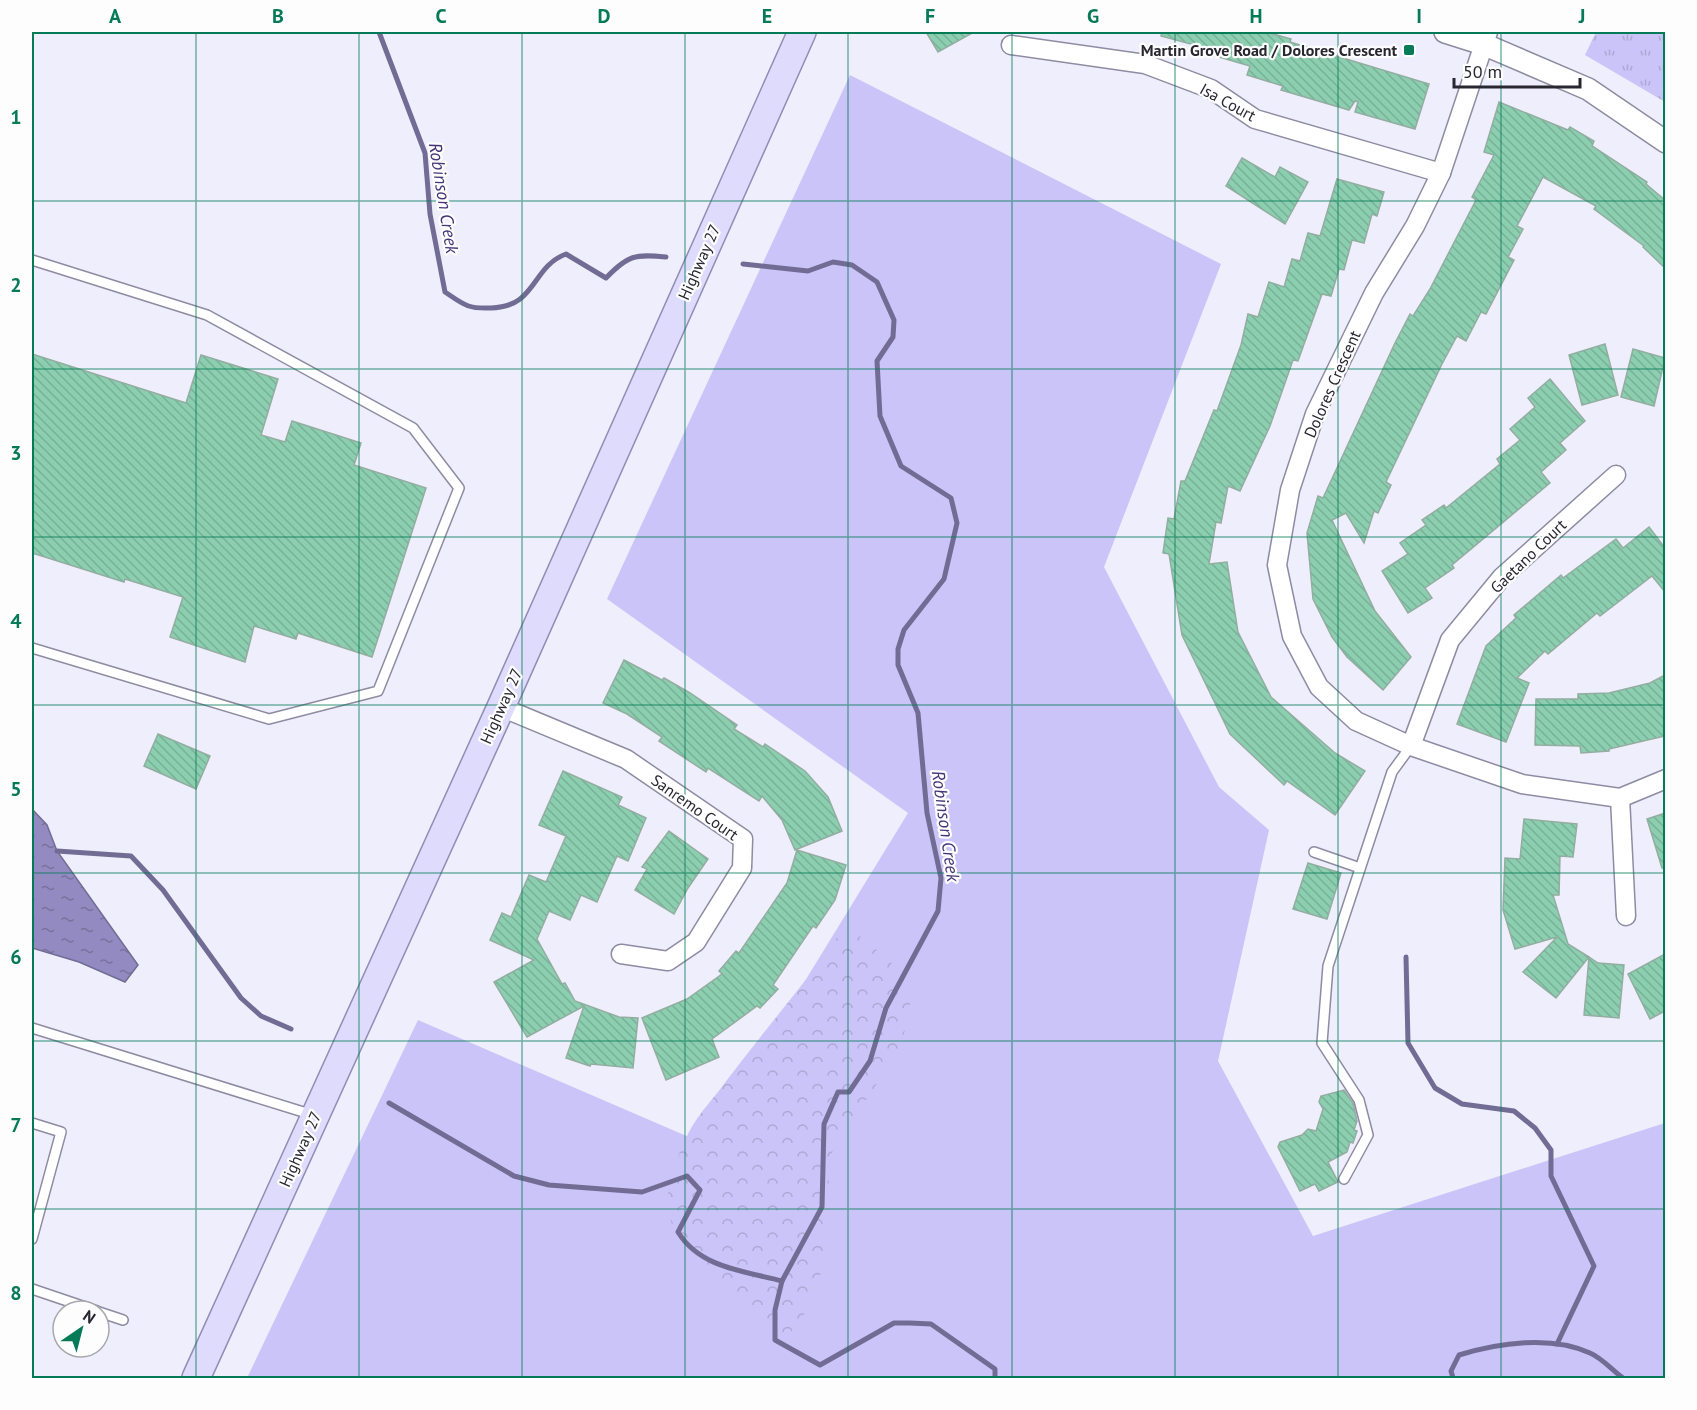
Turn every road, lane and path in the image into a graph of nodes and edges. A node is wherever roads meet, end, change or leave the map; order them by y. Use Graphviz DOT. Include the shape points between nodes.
graph roads {
  1 [pos="802,32"];
  2 [pos="1445,32"];
  3 [pos="1485,38"];
  4 [pos="1011,45"];
  5 [pos="1665,142"];
  6 [pos="1441,173"];
  7 [pos="32,260"];
  8 [pos="1616,475"];
  9 [pos="32,648"];
  10 [pos="501,706"];
  11 [pos="1411,746"];
  12 [pos="1665,779"];
  13 [pos="1620,798"];
  14 [pos="1314,852"];
  15 [pos="1360,868"];
  16 [pos="1626,916"];
  17 [pos="621,954"];
  18 [pos="32,1028"];
  19 [pos="315,1116"];
  20 [pos="32,1123"];
  21 [pos="1344,1179"];
  22 [pos="32,1239"];
  23 [pos="32,1289"];
  24 [pos="62,1299"];
  25 [pos="111,1316"];
  26 [pos="123,1320"];
  27 [pos="196,1378"];
  1 -- 10 [label="main road, Highway 27"];
  2 -- 3 [label="street"];
  3 -- 5 [label="street" via="1588,89"];
  3 -- 6 [label="street, Dolores Crescent"];
  4 -- 6 [label="street, Isa Court" via="1145,64 1211,89 1255,118"];
  6 -- 11 [label="street, Dolores Crescent" via="1374,294 1315,414 1290,490 1277,565 1292,636 1319,687 1356,721"];
  7 -- 9 [label="lane" via="207,315 413,428 459,488 378,691 269,719"];
  8 -- 11 [label="street, Gaetano Court" via="1502,577 1449,640"];
  10 -- 17 [label="street, Sanremo Court" via="626,759 743,840 742,868 696,942 668,961"];
  10 -- 19 [label="main road, Highway 27"];
  11 -- 13 [label="street, Dolores Crescent" via="1522,784"];
  11 -- 15 [label="lane" via="1392,772"];
  12 -- 13 [label="street"];
  13 -- 16 [label="street"];
  14 -- 15 [label="lane"];
  15 -- 21 [label="lane" via="1328,966 1322,1043 1359,1100 1368,1135"];
  18 -- 19 [label="lane"];
  19 -- 27 [label="main road, Highway 27"];
  20 -- 22 [label="lane" via="62,1132"];
  23 -- 24 [label="lane"];
  25 -- 26 [label="lane"];
}
